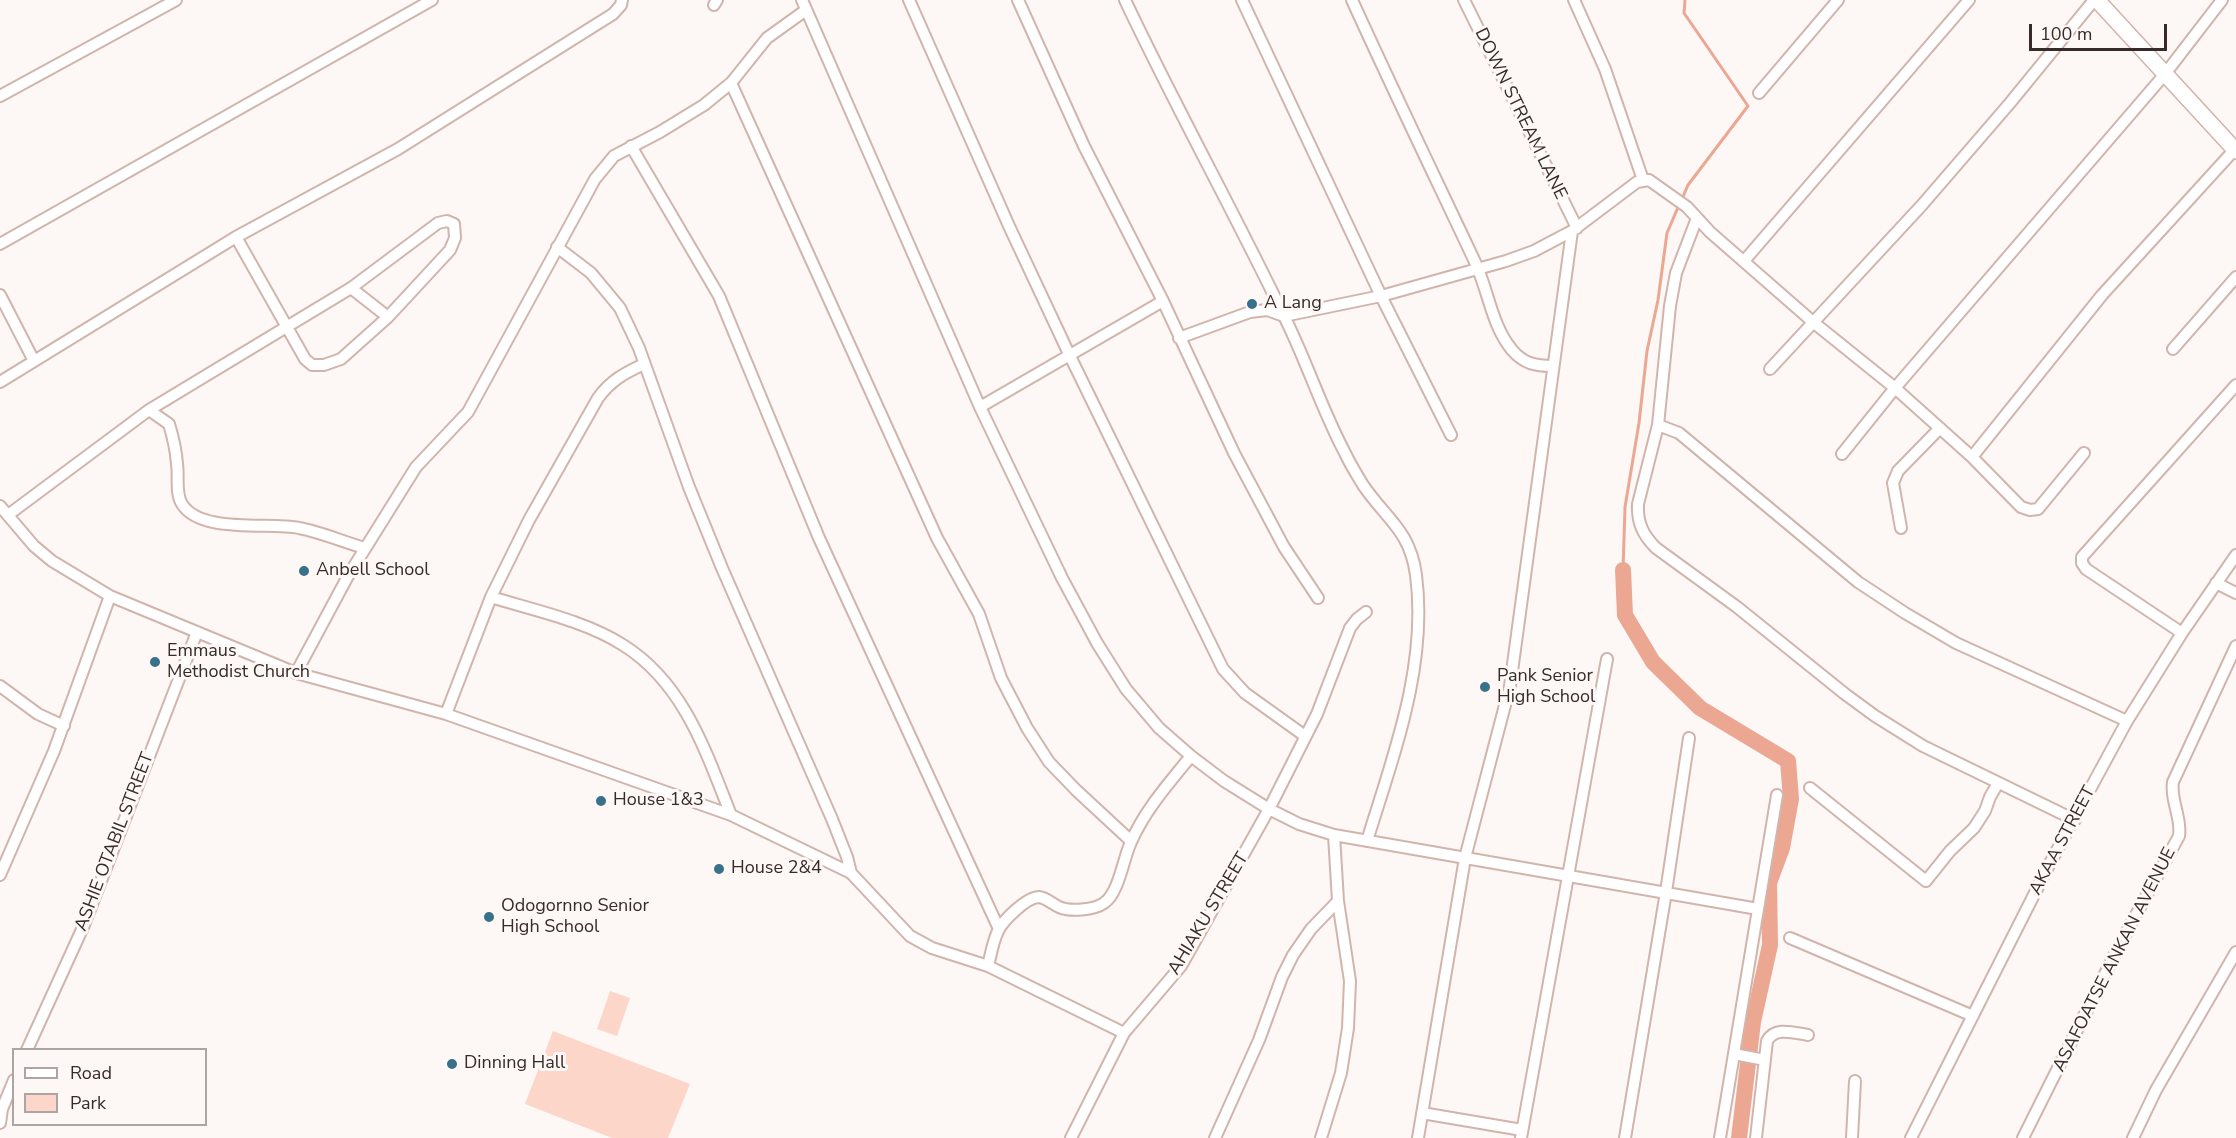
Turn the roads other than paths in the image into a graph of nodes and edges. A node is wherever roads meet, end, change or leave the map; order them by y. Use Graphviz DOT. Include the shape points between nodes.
graph roads {
  1 [pos="176,0"];
  2 [pos="432,0"];
  3 [pos="621,0"];
  4 [pos="909,0"];
  5 [pos="1018,0"];
  6 [pos="1125,0"];
  7 [pos="1242,0"];
  8 [pos="1352,0"];
  9 [pos="1464,0"];
  10 [pos="1574,0"];
  11 [pos="1838,0"];
  12 [pos="1969,0"];
  13 [pos="2095,0"];
  14 [pos="2222,0"];
  15 [pos="804,5"];
  16 [pos="2165,74"];
  17 [pos="731,83"];
  18 [pos="1759,93"];
  19 [pos="0,96"];
  20 [pos="631,146"];
  21 [pos="2236,149"];
  22 [pos="1643,180"];
  23 [pos="1696,218"];
  24 [pos="1575,229"];
  25 [pos="236,237"];
  26 [pos="0,244"];
  27 [pos="557,248"];
  28 [pos="1744,261"];
  29 [pos="1478,269"];
  30 [pos="2236,277"];
  31 [pos="351,288"];
  32 [pos="0,294"];
  33 [pos="1381,296"];
  34 [pos="1163,301"];
  35 [pos="1284,316"];
  36 [pos="388,317"];
  37 [pos="1813,322"];
  38 [pos="288,326"];
  39 [pos="1179,338"];
  40 [pos="2172,349"];
  41 [pos="1069,354"];
  42 [pos="34,361"];
  43 [pos="644,364"];
  44 [pos="1553,366"];
  45 [pos="1770,369"];
  46 [pos="0,382"];
  47 [pos="2236,385"];
  48 [pos="1895,388"];
  49 [pos="980,406"];
  50 [pos="149,410"];
  51 [pos="1658,425"];
  52 [pos="1940,428"];
  53 [pos="1451,435"];
  54 [pos="2084,453"];
  55 [pos="1842,454"];
  56 [pos="1972,457"];
  57 [pos="0,506"];
  58 [pos="8,515"];
  59 [pos="1901,528"];
  60 [pos="365,548"];
  61 [pos="2236,555"];
  62 [pos="2216,583"];
  63 [pos="2236,593"];
  64 [pos="110,596"];
  65 [pos="490,597"];
  66 [pos="1318,598"];
  67 [pos="1366,612"];
  68 [pos="196,632"];
  69 [pos="2182,633"];
  70 [pos="2236,646"];
  71 [pos="1607,659"];
  72 [pos="296,673"];
  73 [pos="0,686"];
  74 [pos="446,714"];
  75 [pos="2127,721"];
  76 [pos="64,726"];
  77 [pos="1305,736"];
  78 [pos="1689,738"];
  79 [pos="1191,756"];
  80 [pos="1998,783"];
  81 [pos="1810,788"];
  82 [pos="1777,795"];
  83 [pos="1269,809"];
  84 [pos="731,815"];
  85 [pos="2075,820"];
  86 [pos="1334,835"];
  87 [pos="1131,841"];
  88 [pos="1367,841"];
  89 [pos="1465,858"];
  90 [pos="851,873"];
  91 [pos="0,875"];
  92 [pos="1568,875"];
  93 [pos="1666,892"];
  94 [pos="1338,902"];
  95 [pos="1758,909"];
  96 [pos="999,929"];
  97 [pos="1790,938"];
  98 [pos="2236,952"];
  99 [pos="988,966"];
  100 [pos="1973,1016"];
  101 [pos="1124,1033"];
  102 [pos="1808,1035"];
  103 [pos="28,1048"];
  104 [pos="1738,1055"];
  105 [pos="1761,1059"];
  106 [pos="1855,1081"];
  107 [pos="12,1085"];
  108 [pos="1422,1113"];
  109 [pos="0,1123"];
  110 [pos="1521,1134"];
  111 [pos="1071,1138"];
  112 [pos="1215,1138"];
  113 [pos="1321,1138"];
  114 [pos="1418,1138"];
  115 [pos="1625,1138"];
  116 [pos="1720,1138"];
  117 [pos="1756,1138"];
  118 [pos="1852,1138"];
  119 [pos="1911,1138"];
  120 [pos="2023,1138"];
  121 [pos="2133,1138"];
  1 -- 19 [label="street"];
  2 -- 26 [label="street"];
  3 -- 25 [label="street" via="613,14 398,149"];
  4 -- 41 [label="street"];
  5 -- 34 [label="street" via="1084,146"];
  6 -- 35 [label="street"];
  7 -- 33 [label="street"];
  8 -- 29 [label="street"];
  9 -- 24 [label="street, DOWN STREAM LANE"];
  10 -- 22 [label="street" via="1605,69"];
  11 -- 18 [label="street"];
  12 -- 28 [label="street"];
  13 -- 16 [label="main road"];
  13 -- 37 [label="street" via="1930,197"];
  14 -- 16 [label="street"];
  15 -- 17 [label="street" via="767,38"];
  15 -- 49 [label="street"];
  16 -- 21 [label="main road"];
  16 -- 48 [label="street"];
  17 -- 20 [label="street" via="684,118"];
  17 -- 87 [label="street" via="937,538 979,614 1001,678 1027,728 1049,762"];
  20 -- 27 [label="street" via="614,156 595,179"];
  20 -- 96 [label="street" via="719,296 819,538"];
  21 -- 56 [label="street" via="2102,295"];
  22 -- 23 [label="street" via="1649,180 1687,207"];
  22 -- 24 [label="street"];
  23 -- 28 [label="street"];
  23 -- 51 [label="street" via="1676,273"];
  24 -- 29 [label="street" via="1534,251"];
  24 -- 44 [label="street"];
  25 -- 38 [label="street"];
  25 -- 42 [label="street"];
  27 -- 43 [label="street" via="591,273 620,308"];
  27 -- 60 [label="street" via="468,412 416,467"];
  28 -- 37 [label="street"];
  29 -- 33 [label="street"];
  29 -- 44 [label="street" via="1498,328 1513,351 1525,362"];
  30 -- 40 [label="street"];
  31 -- 36 [label="street"];
  31 -- 36 [label="street" via="438,223 454,224 455,238 450,250"];
  31 -- 38 [label="street"];
  32 -- 42 [label="street"];
  33 -- 35 [label="street"];
  33 -- 53 [label="street"];
  34 -- 39 [label="street"];
  34 -- 41 [label="street"];
  35 -- 39 [label="street" via="1268,310 1250,312"];
  35 -- 88 [label="street" via="1344,452 1364,486 1399,529 1416,575 1413,672 1404,717"];
  36 -- 38 [label="street" via="341,358 324,365 312,365 305,359"];
  37 -- 45 [label="street"];
  37 -- 48 [label="street"];
  38 -- 50 [label="street"];
  39 -- 66 [label="street" via="1284,547"];
  41 -- 49 [label="street"];
  41 -- 77 [label="street" via="1223,669 1245,693"];
  42 -- 46 [label="street"];
  43 -- 65 [label="street" via="618,376 598,398"];
  43 -- 90 [label="street" via="689,487 832,819"];
  44 -- 89 [label="street" via="1509,686"];
  47 -- 69 [label="street" via="2082,557 2086,569"];
  48 -- 52 [label="street"];
  48 -- 55 [label="street"];
  49 -- 79 [label="street" via="1097,643 1126,689 1159,728"];
  50 -- 58 [label="street"];
  50 -- 60 [label="street" via="169,424 181,503 187,511 207,521 300,528"];
  51 -- 75 [label="street" via="1679,433 1858,582 1905,614 1956,643"];
  51 -- 80 [label="street" via="1638,504 1640,527 1647,539 1875,716 1923,746"];
  52 -- 56 [label="street"];
  52 -- 59 [label="street" via="1898,471 1893,483"];
  54 -- 56 [label="street" via="2034,510 2021,507"];
  57 -- 58 [label="street"];
  58 -- 64 [label="street" via="52,561"];
  60 -- 72 [label="street"];
  61 -- 62 [label="street, AKAA STREET"];
  62 -- 63 [label="street"];
  62 -- 69 [label="street, AKAA STREET"];
  64 -- 68 [label="street"];
  64 -- 76 [label="street"];
  65 -- 74 [label="street"];
  65 -- 84 [label="street" via="600,634 623,645 654,670 690,717"];
  67 -- 77 [label="street, AHIAKU STREET" via="1350,628 1329,687"];
  68 -- 72 [label="street"];
  68 -- 103 [label="street, ASHIE OTABIL STREET" via="84,924"];
  69 -- 75 [label="street, AKAA STREET"];
  70 -- 120 [label="street, ASAFOATSE ANKAN AVENUE" via="2174,782 2172,799 2181,828 2179,836"];
  71 -- 92 [label="street"];
  72 -- 74 [label="street"];
  73 -- 76 [label="street" via="38,714"];
  74 -- 84 [label="street"];
  75 -- 85 [label="street, AKAA STREET"];
  76 -- 91 [label="street"];
  77 -- 83 [label="street, AHIAKU STREET"];
  78 -- 93 [label="street"];
  79 -- 83 [label="street"];
  79 -- 87 [label="street" via="1154,803"];
  80 -- 81 [label="street" via="1974,828 1950,850 1926,881"];
  80 -- 85 [label="street"];
  82 -- 95 [label="street"];
  83 -- 86 [label="street" via="1299,825"];
  83 -- 101 [label="street, AHIAKU STREET" via="1181,966"];
  84 -- 90 [label="street"];
  85 -- 100 [label="street, AKAA STREET"];
  86 -- 88 [label="street"];
  86 -- 94 [label="street"];
  87 -- 96 [label="street" via="1111,897 1102,904 1067,909 1045,898 1031,898"];
  88 -- 89 [label="street"];
  89 -- 92 [label="street"];
  89 -- 108 [label="street"];
  90 -- 99 [label="street" via="910,936 932,948"];
  92 -- 93 [label="street"];
  92 -- 110 [label="street"];
  93 -- 95 [label="street"];
  93 -- 115 [label="street"];
  94 -- 112 [label="street" via="1311,929 1293,955"];
  94 -- 113 [label="street" via="1350,981 1348,1028 1341,1073"];
  95 -- 104 [label="street"];
  96 -- 99 [label="street"];
  97 -- 100 [label="street"];
  98 -- 121 [label="street" via="2156,1090"];
  99 -- 101 [label="street"];
  100 -- 119 [label="street, AKAA STREET"];
  101 -- 111 [label="street, AHIAKU STREET"];
  102 -- 105 [label="street" via="1770,1035"];
  104 -- 105 [label="street"];
  104 -- 116 [label="street"];
  105 -- 117 [label="street"];
  106 -- 118 [label="street"];
  107 -- 109 [label="street"];
  108 -- 110 [label="street"];
  108 -- 114 [label="street"];
}
